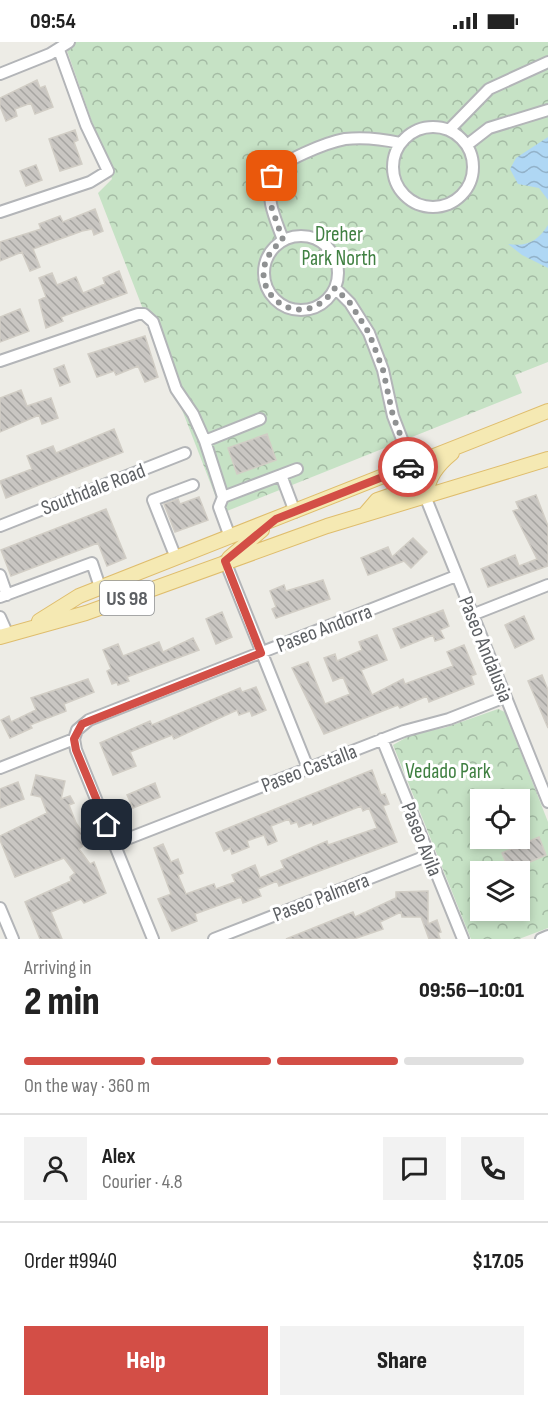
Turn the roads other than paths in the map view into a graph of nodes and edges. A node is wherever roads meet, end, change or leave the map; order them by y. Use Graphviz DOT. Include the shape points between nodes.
graph roads {
  1 [pos="69,42"];
  2 [pos="59,50"];
  3 [pos="548,62"];
  4 [pos="0,74"];
  5 [pos="548,110"];
  6 [pos="450,129"];
  7 [pos="400,143"];
  8 [pos="467,146"];
  9 [pos="0,212"];
  10 [pos="283,240"];
  11 [pos="335,288"];
  12 [pos="0,361"];
  13 [pos="548,411"];
  14 [pos="260,419"];
  15 [pos="205,441"];
  16 [pos="462,444"];
  17 [pos="185,453"];
  18 [pos="548,459"];
  19 [pos="412,465"];
  20 [pos="297,469"];
  21 [pos="281,475"];
  22 [pos="193,485"];
  23 [pos="424,496"];
  24 [pos="223,497"];
  25 [pos="295,512"];
  26 [pos="365,514"];
  27 [pos="276,519"];
  28 [pos="1,524"];
  29 [pos="230,537"];
  30 [pos="176,558"];
  31 [pos="225,561"];
  32 [pos="0,574"];
  33 [pos="456,576"];
  34 [pos="548,585"];
  35 [pos="100,587"];
  36 [pos="4,596"];
  37 [pos="472,615"];
  38 [pos="0,617"];
  39 [pos="27,628"];
  40 [pos="4,636"];
  41 [pos="261,653"];
  42 [pos="505,697"];
  43 [pos="74,739"];
  44 [pos="382,740"];
  45 [pos="0,768"];
  46 [pos="308,768"];
  47 [pos="548,802"];
  48 [pos="114,844"];
  49 [pos="429,855"];
  50 [pos="0,908"];
  51 [pos="548,936"];
  52 [pos="13,939"];
  53 [pos="153,939"];
  54 [pos="214,939"];
  55 [pos="463,939"];
  56 [pos="542,939"];
  1 -- 2 [label="street"];
  2 -- 4 [label="street"];
  2 -- 9 [label="street" via="86,125 108,171 90,182"];
  3 -- 6 [label="street" via="489,89"];
  5 -- 8 [label="street" via="489,128"];
  6 -- 7 [label="street" via="422,128"];
  6 -- 8 [label="street"];
  7 -- 8 [label="street" via="393,162 395,182 408,197 426,206 452,202 463,194 473,170"];
  7 -- 10 [label="street" via="343,140 282,163 272,176 270,203"];
  10 -- 11 [label="street" via="306,236 327,245 338,265"];
  10 -- 11 [label="street" via="267,256 264,267 264,278 273,298 293,309 306,310 328,299"];
  11 -- 19 [label="street" via="369,333"];
  12 -- 15 [label="street" via="144,314 153,322 176,389"];
  13 -- 16 [label="main road, US 98"];
  14 -- 15 [label="street"];
  15 -- 24 [label="street"];
  16 -- 19 [label="main road, US 98"];
  16 -- 23 [label="main road" via="428,479"];
  17 -- 28 [label="street, Southdale Road"];
  18 -- 23 [label="main road, US 98"];
  19 -- 25 [label="main road, US 98"];
  19 -- 26 [label="main road" via="415,479 409,489 377,500"];
  20 -- 21 [label="street"];
  21 -- 24 [label="street"];
  21 -- 25 [label="street"];
  22 -- 30 [label="street" via="153,500"];
  23 -- 26 [label="main road, US 98"];
  23 -- 33 [label="street, Paseo Andalusia"];
  24 -- 29 [label="street" via="219,507"];
  25 -- 27 [label="main road, US 98"];
  26 -- 31 [label="main road, US 98"];
  27 -- 29 [label="main road, US 98"];
  27 -- 31 [label="main road"];
  29 -- 30 [label="main road, US 98"];
  30 -- 35 [label="main road, US 98"];
  31 -- 39 [label="main road, US 98" via="86,613"];
  31 -- 41 [label="street"];
  32 -- 36 [label="street"];
  33 -- 37 [label="street, Paseo Andalusia"];
  33 -- 41 [label="street, Paseo Andorra"];
  34 -- 37 [label="street"];
  35 -- 36 [label="street" via="92,563"];
  35 -- 39 [label="main road, US 98"];
  37 -- 42 [label="street, Paseo Andalusia"];
  38 -- 40 [label="street"];
  39 -- 40 [label="main road, US 98"];
  41 -- 43 [label="street, Paseo Andorra" via="89,720"];
  41 -- 46 [label="street"];
  42 -- 44 [label="street, Paseo Castalla"];
  42 -- 47 [label="street, Paseo Andalusia"];
  43 -- 45 [label="street, Paseo Andorra"];
  43 -- 48 [label="street"];
  44 -- 46 [label="street, Paseo Castalla"];
  44 -- 49 [label="street, Paseo Avila"];
  46 -- 48 [label="street, Paseo Castalla"];
  48 -- 53 [label="street"];
  49 -- 54 [label="street, Paseo Palmera"];
  49 -- 55 [label="street, Paseo Avila"];
  50 -- 52 [label="street"];
  51 -- 56 [label="street"];
}
